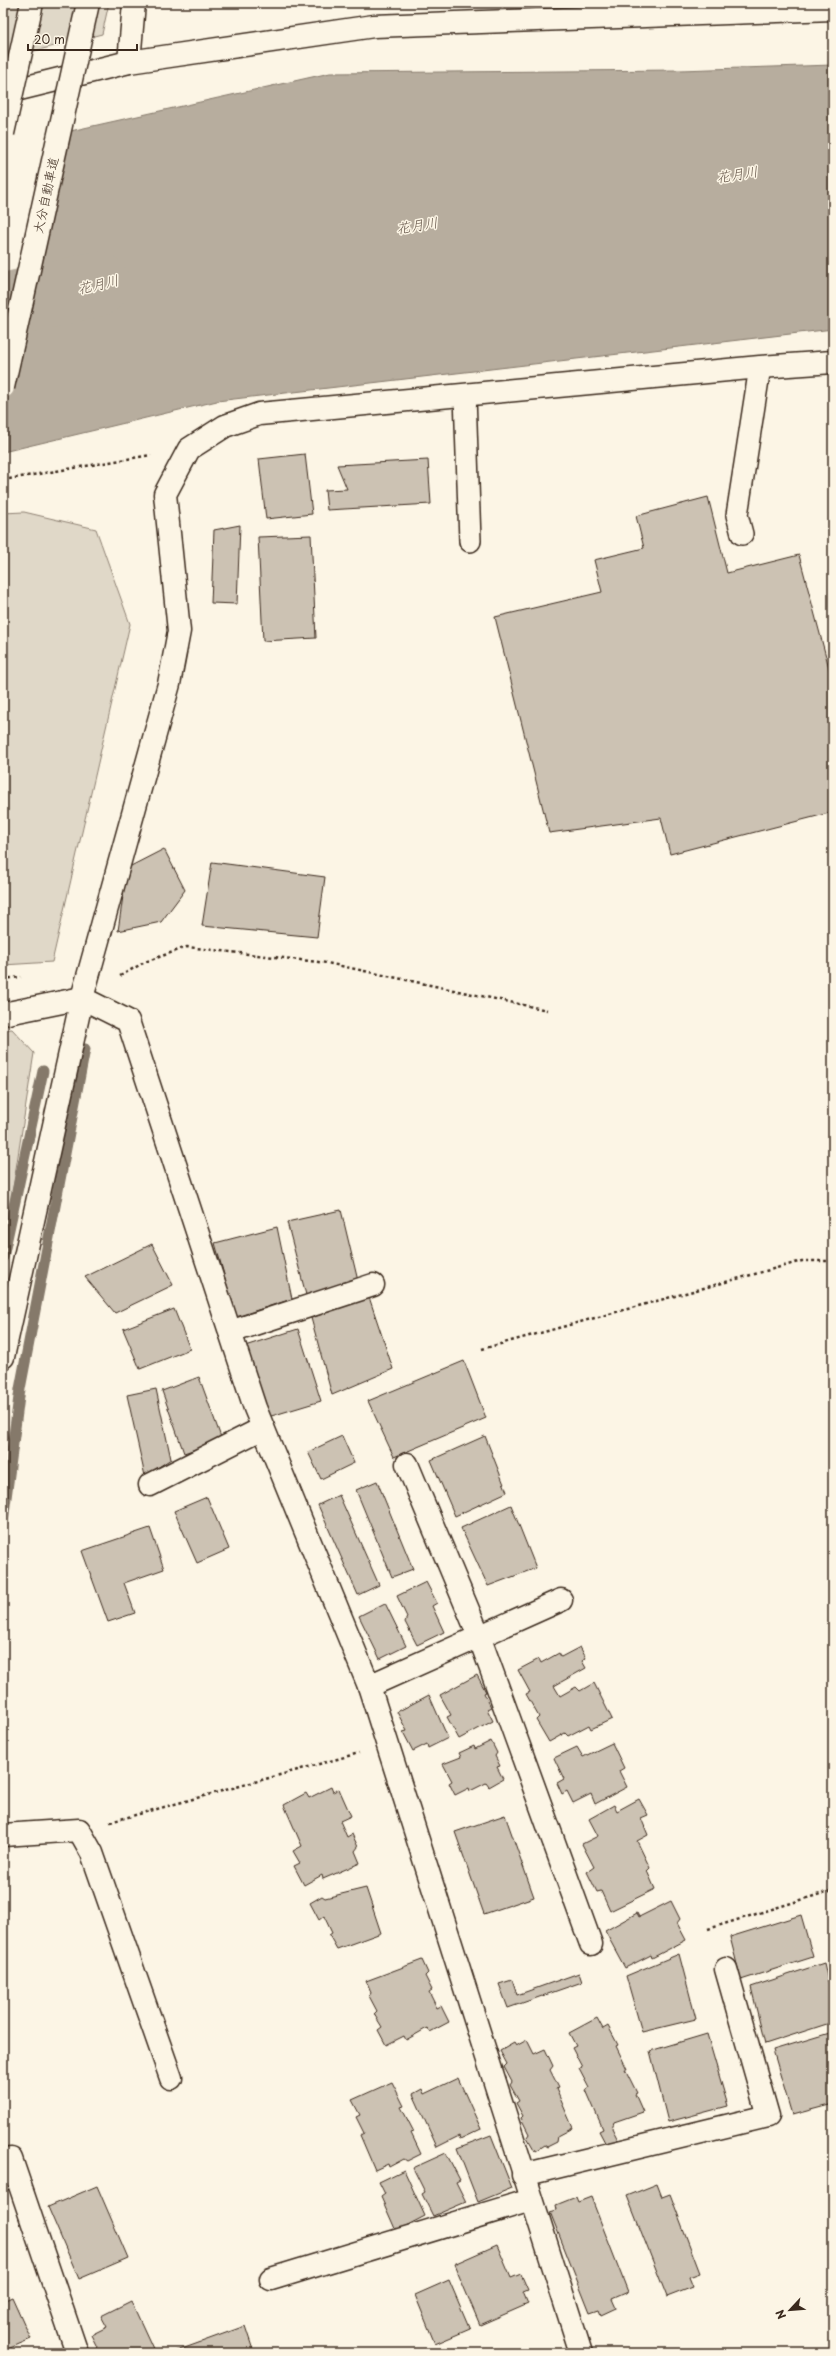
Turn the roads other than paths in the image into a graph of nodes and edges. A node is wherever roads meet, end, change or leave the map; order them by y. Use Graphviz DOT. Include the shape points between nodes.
graph roads {
  1 [pos="32,3"];
  2 [pos="88,3"];
  3 [pos="134,3"];
  4 [pos="663,8"];
  5 [pos="833,9"];
  6 [pos="494,12"];
  7 [pos="129,62"];
  8 [pos="3,93"];
  9 [pos="3,134"];
  10 [pos="833,362"];
  11 [pos="760,367"];
  12 [pos="3,387"];
  13 [pos="465,395"];
  14 [pos="742,534"];
  15 [pos="470,540"];
  16 [pos="82,998"];
  17 [pos="3,1014"];
  18 [pos="373,1285"];
  19 [pos="230,1332"];
  20 [pos="3,1357"];
  21 [pos="263,1428"];
  22 [pos="407,1464"];
  23 [pos="150,1485"];
  24 [pos="561,1600"];
  25 [pos="479,1636"];
  26 [pos="370,1686"];
  27 [pos="3,1835"];
  28 [pos="590,1944"];
  29 [pos="726,1969"];
  30 [pos="171,2078"];
  31 [pos="3,2160"];
  32 [pos="523,2175"];
  33 [pos="531,2200"];
  34 [pos="271,2278"];
  35 [pos="77,2353"];
  36 [pos="581,2353"];
  1 -- 9 [label="main road, bridge"];
  2 -- 12 [label="main road, 大分自動車道, bridge"];
  3 -- 7 [label="main road"];
  4 -- 5 [label="main road"];
  4 -- 6 [label="main road"];
  6 -- 7 [label="main road" via="374,26"];
  7 -- 8 [label="main road"];
  10 -- 11 [label="main road"];
  11 -- 13 [label="main road"];
  11 -- 14 [label="lane" via="736,515"];
  13 -- 15 [label="lane"];
  13 -- 16 [label="main road" via="259,414 226,426 189,449 166,494 179,631 169,684"];
  16 -- 17 [label="main road"];
  16 -- 19 [label="main road" via="128,1020"];
  16 -- 20 [label="main road"];
  18 -- 19 [label="main road"];
  19 -- 21 [label="main road"];
  21 -- 23 [label="main road"];
  21 -- 26 [label="main road"];
  22 -- 25 [label="main road"];
  24 -- 25 [label="main road"];
  25 -- 26 [label="main road"];
  25 -- 28 [label="main road"];
  26 -- 32 [label="main road"];
  27 -- 30 [label="main road" via="80,1830 92,1853"];
  29 -- 32 [label="main road" via="768,2116"];
  31 -- 35 [label="main road" via="11,2159"];
  32 -- 33 [label="main road"];
  33 -- 34 [label="main road"];
  33 -- 36 [label="main road"];
}
